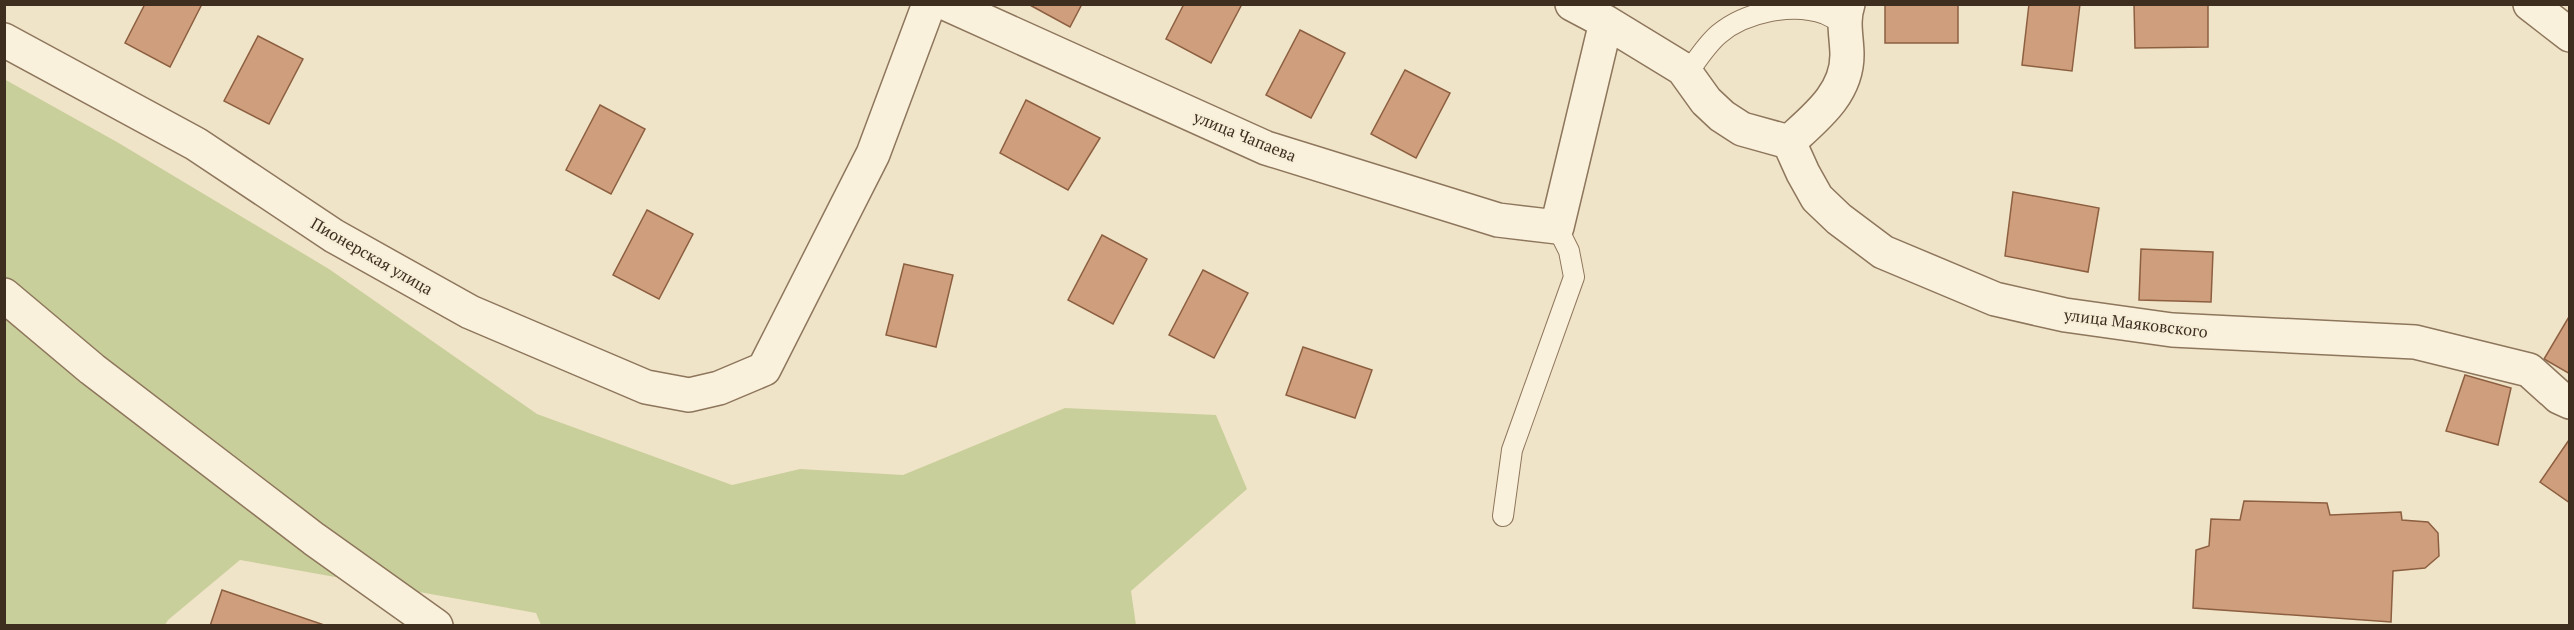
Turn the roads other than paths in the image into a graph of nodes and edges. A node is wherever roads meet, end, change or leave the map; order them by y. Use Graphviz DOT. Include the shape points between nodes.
graph roads {
  1 [pos="929,4"];
  2 [pos="947,4"];
  3 [pos="1572,4"];
  4 [pos="2531,4"];
  5 [pos="2570,12"];
  6 [pos="1847,15"];
  7 [pos="1606,22"];
  8 [pos="2570,35"];
  9 [pos="4,40"];
  10 [pos="1687,74"];
  11 [pos="1789,142"];
  12 [pos="1557,227"];
  13 [pos="4,295"];
  14 [pos="2570,402"];
  15 [pos="1503,516"];
  16 [pos="436,626"];
  1 -- 9 [label="street, Пионерская улица" via="873,154 764,369 689,396 646,387 470,312 334,236 196,144"];
  2 -- 12 [label="street, улица Чапаева" via="1266,148 1498,220"];
  3 -- 7 [label="street"];
  4 -- 5 [label="street"];
  4 -- 8 [label="street"];
  6 -- 10 [label="lane" via="1780,10 1740,21 1720,34"];
  6 -- 11 [label="street" via="1843,80 1833,98"];
  7 -- 10 [label="street"];
  7 -- 12 [label="street"];
  10 -- 11 [label="street" via="1722,116 1742,129"];
  11 -- 14 [label="street, улица Маяковского" via="1817,198 1839,219 1883,252 1995,299 2065,315 2172,330 2415,342 2529,370"];
  12 -- 15 [label="lane" via="1569,251 1574,277 1512,450"];
  13 -- 16 [label="street" via="92,369 314,539"];
}
